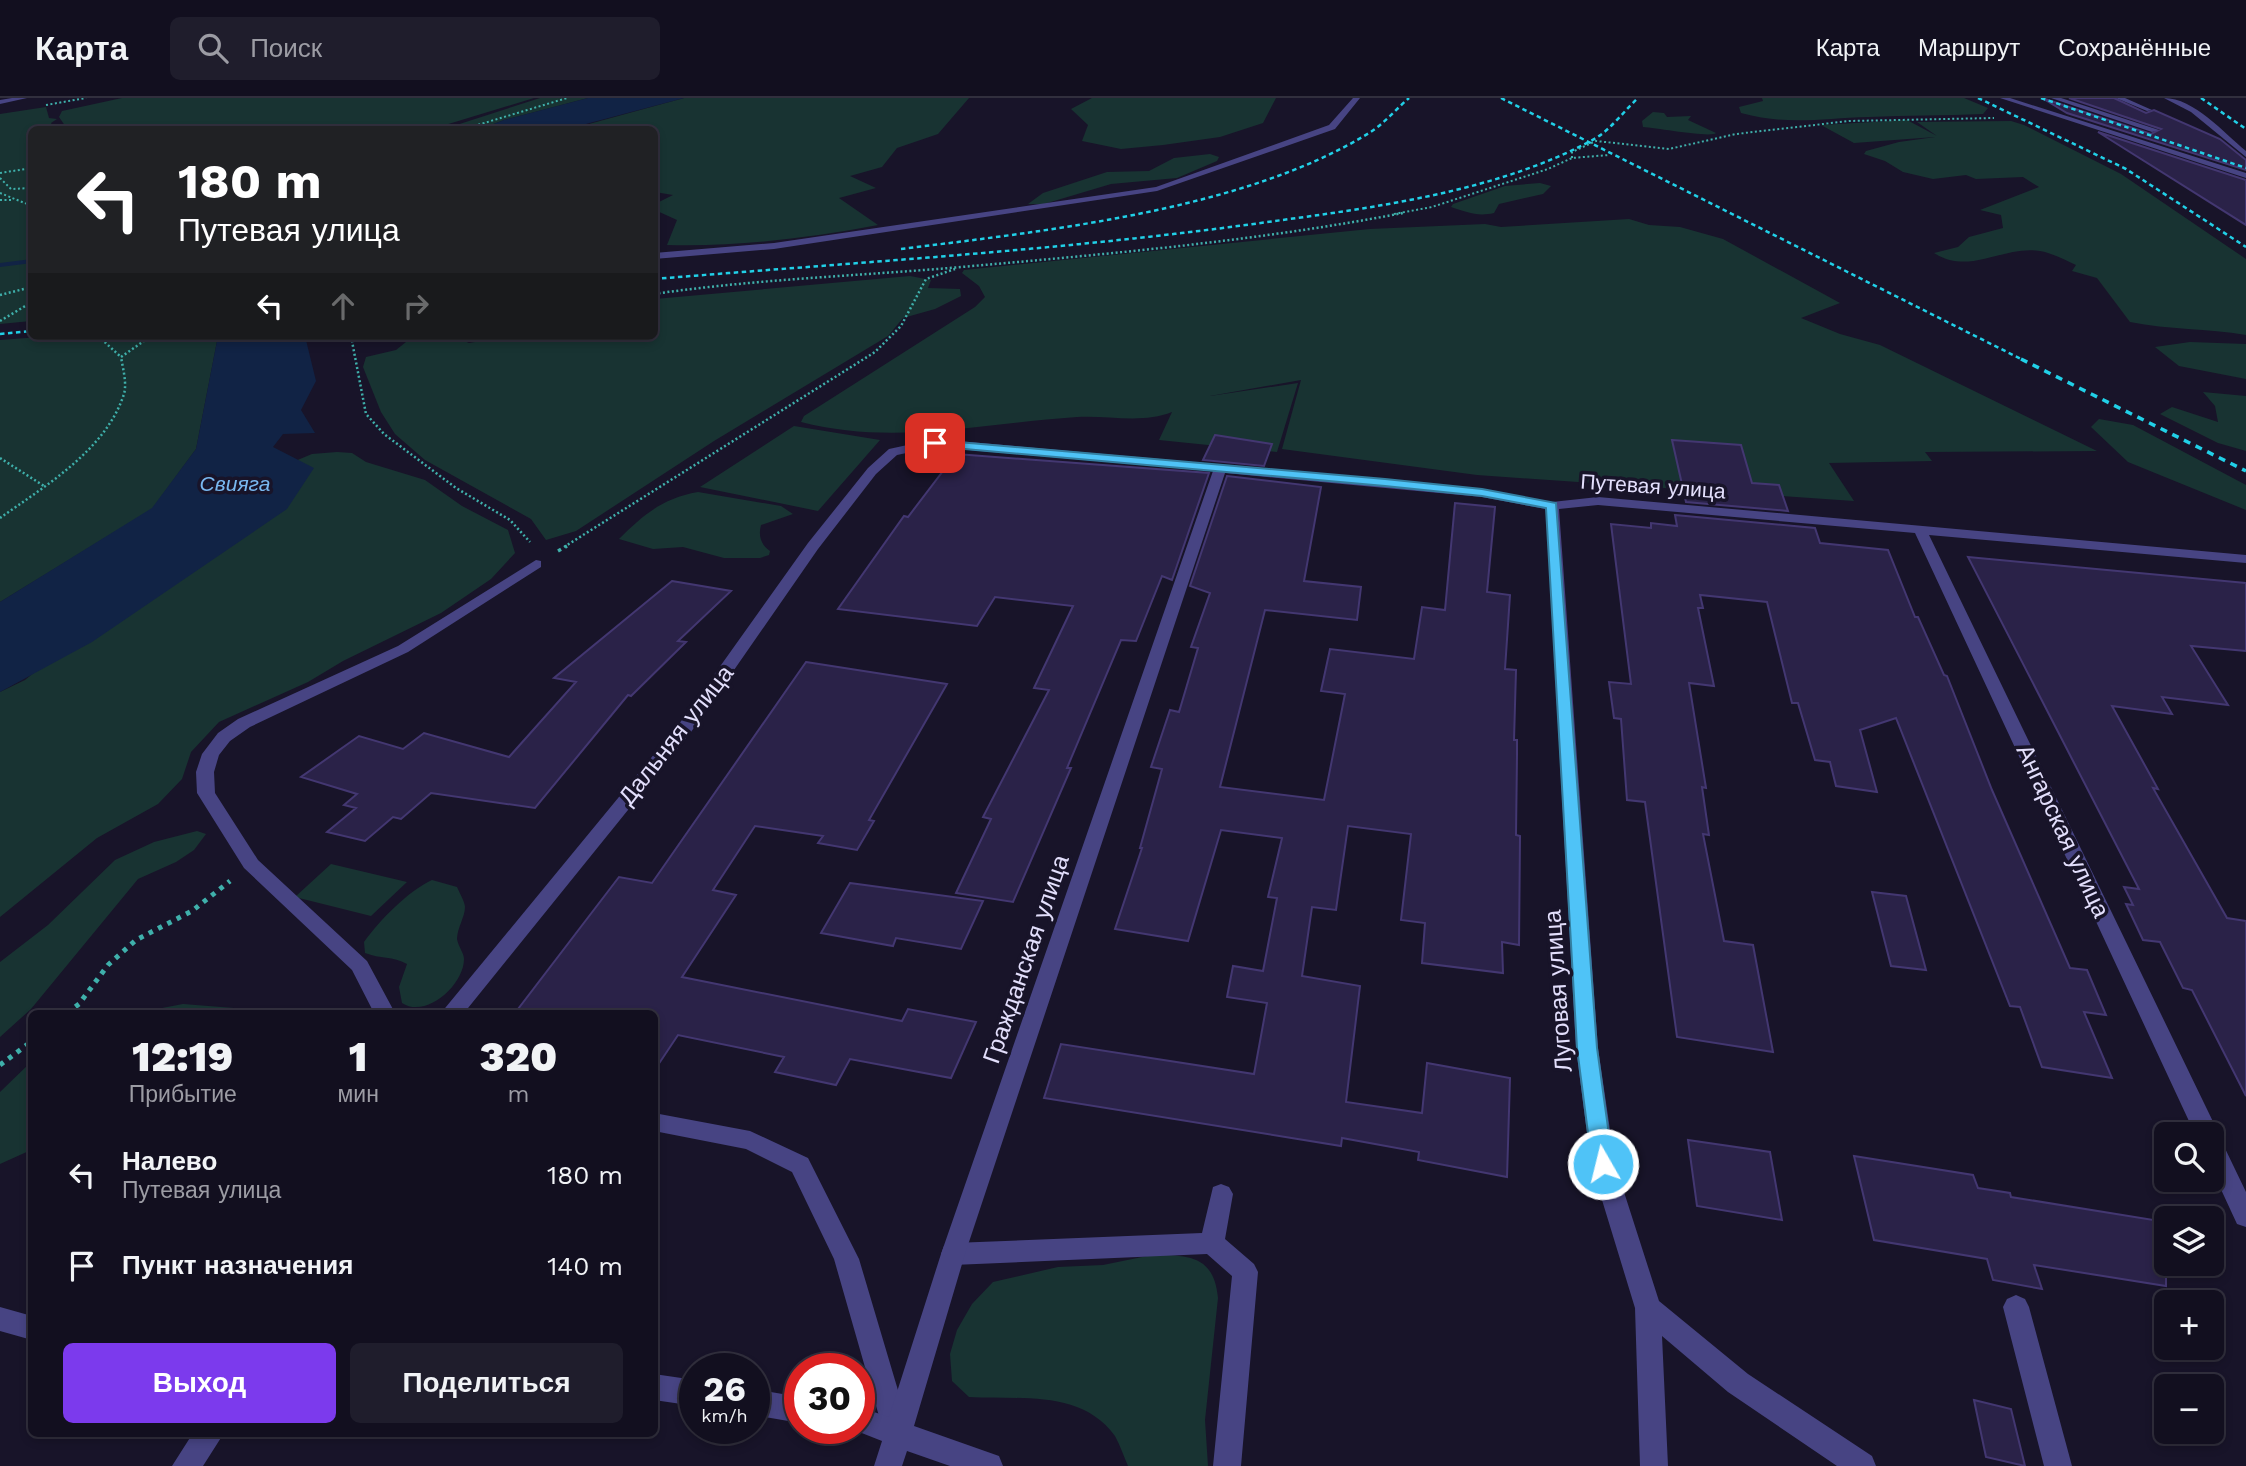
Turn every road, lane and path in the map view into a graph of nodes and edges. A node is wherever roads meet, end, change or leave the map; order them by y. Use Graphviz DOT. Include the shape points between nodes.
graph roads {
  1 [pos="24,98"];
  2 [pos="567,98"];
  3 [pos="1356,98"];
  4 [pos="2054,98"];
  5 [pos="2119,98"];
  6 [pos="2167,98"];
  7 [pos="2006,99"];
  8 [pos="0,102"];
  9 [pos="2149,110"];
  10 [pos="474,126"];
  11 [pos="2155,130"];
  12 [pos="1609,155"];
  13 [pos="2246,155"];
  14 [pos="1572,158"];
  15 [pos="28,169"];
  16 [pos="0,173"];
  17 [pos="2246,176"];
  18 [pos="0,178"];
  19 [pos="28,187"];
  20 [pos="10,188"];
  21 [pos="0,193"];
  22 [pos="5,195"];
  23 [pos="0,200"];
  24 [pos="14,200"];
  25 [pos="28,205"];
  26 [pos="658,257"];
  27 [pos="961,267"];
  28 [pos="28,288"];
  29 [pos="658,293"];
  30 [pos="0,295"];
  31 [pos="28,304"];
  32 [pos="0,321"];
  33 [pos="102,340"];
  34 [pos="145,340"];
  35 [pos="352,340"];
  36 [pos="121,357"];
  37 [pos="893,452"];
  38 [pos="0,458"];
  39 [pos="1220,470"];
  40 [pos="44,486"];
  41 [pos="1552,506"];
  42 [pos="0,518"];
  43 [pos="1919,528"];
  44 [pos="2246,559"];
  45 [pos="536,564"];
  46 [pos="251,864"];
  47 [pos="71,1010"];
  48 [pos="382,1010"];
  49 [pos="454,1010"];
  50 [pos="28,1044"];
  51 [pos="0,1065"];
  52 [pos="2201,1122"];
  53 [pos="658,1123"];
  54 [pos="2224,1170"];
  55 [pos="1221,1194"];
  56 [pos="2246,1217"];
  57 [pos="1212,1243"];
  58 [pos="953,1254"];
  59 [pos="2016,1307"];
  60 [pos="1648,1308"];
  61 [pos="0,1319"];
  62 [pos="28,1327"];
  63 [pos="658,1388"];
  64 [pos="679,1391"];
  65 [pos="875,1426"];
  66 [pos="897,1434"];
  67 [pos="207,1437"];
  68 [pos="186,1466"];
  69 [pos="888,1466"];
  70 [pos="989,1466"];
  71 [pos="1227,1466"];
  72 [pos="1654,1466"];
  73 [pos="1862,1466"];
  74 [pos="2058,1466"];
  1 -- 8 [label="street"];
  2 -- 10 [label="path"];
  3 -- 26 [label="street" via="1332,127 1157,189 774,246"];
  4 -- 11 [label="street"];
  5 -- 9 [label="street"];
  6 -- 13 [label="street" via="2193,111"];
  7 -- 14 [label="path" via="2011,112 2008,117 1839,122 1736,134 1669,149 1596,141 1572,152"];
  7 -- 17 [label="street"];
  12 -- 14 [label="path"];
  14 -- 27 [label="path" via="1432,207 1368,221"];
  15 -- 16 [label="path"];
  18 -- 20 [label="path"];
  19 -- 20 [label="path"];
  20 -- 22 [label="path"];
  21 -- 22 [label="path"];
  22 -- 24 [label="path"];
  23 -- 24 [label="path"];
  24 -- 25 [label="path"];
  27 -- 29 [label="path"];
  27 -- 45 [label="path" via="926,279 901,326 875,352"];
  28 -- 30 [label="path"];
  31 -- 32 [label="path"];
  33 -- 36 [label="path"];
  34 -- 36 [label="path"];
  35 -- 45 [label="path" via="366,414 384,434 456,488 510,520 529,539"];
  36 -- 40 [label="path" via="125,391 103,435"];
  37 -- 39 [label="street, Путевая улица" via="935,443"];
  37 -- 49 [label="street, Дальняя улица" via="813,546 685,728"];
  38 -- 40 [label="path"];
  39 -- 41 [label="street, Путевая улица" via="1482,493"];
  39 -- 58 [label="street, Гражданская улица"];
  40 -- 42 [label="path"];
  41 -- 43 [label="street, Путевая улица" via="1598,501"];
  41 -- 60 [label="street, Луговая улица" via="1587,1048 1603,1164"];
  43 -- 44 [label="street, Путевая улица"];
  43 -- 52 [label="street, Ангарская улица"];
  45 -- 46 [label="street" via="403,649 244,723 224,737 205,772 206,793"];
  46 -- 47 [label="path" via="192,911 136,940 108,965"];
  46 -- 48 [label="street" via="360,966"];
  50 -- 51 [label="path"];
  53 -- 66 [label="street" via="750,1140 800,1165 846,1259"];
  54 -- 56 [label="street"];
  55 -- 57 [label="street"];
  57 -- 58 [label="street"];
  57 -- 71 [label="street" via="1245,1272"];
  58 -- 66 [label="street, Гражданская улица"];
  59 -- 74 [label="street"];
  60 -- 72 [label="street, Луговая улица"];
  60 -- 73 [label="street" via="1738,1383"];
  61 -- 62 [label="street"];
  63 -- 64 [label="street"];
  65 -- 66 [label="street"];
  66 -- 69 [label="street, Гражданская улица"];
  66 -- 70 [label="street"];
  67 -- 68 [label="street"];
}
